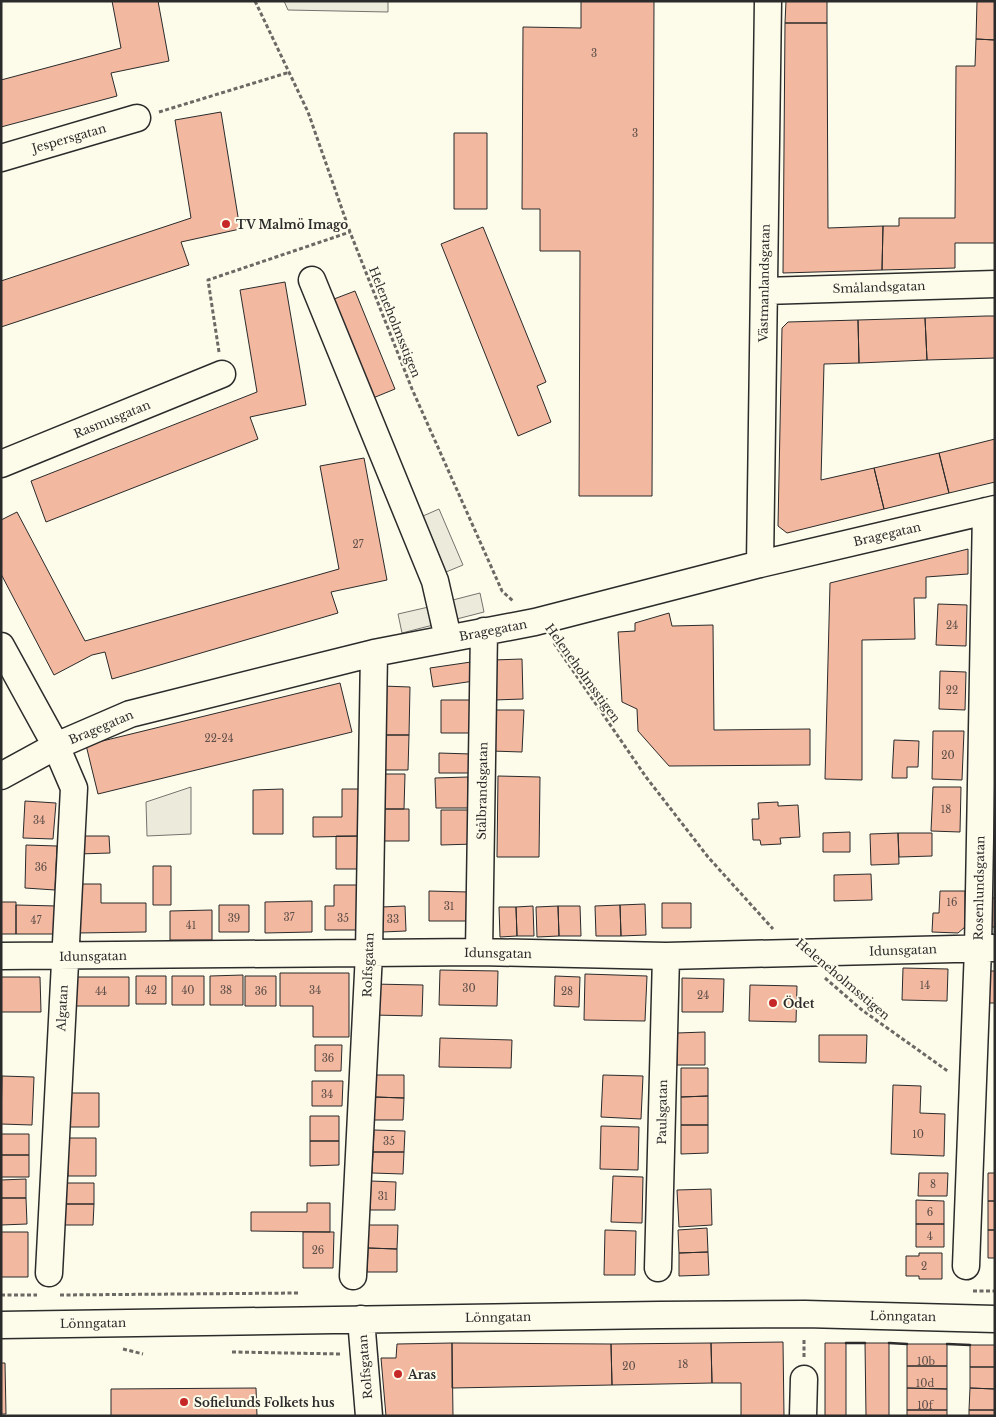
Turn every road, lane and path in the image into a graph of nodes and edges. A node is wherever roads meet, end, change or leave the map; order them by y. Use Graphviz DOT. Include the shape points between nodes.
graph roads {
  1 [pos="255,1"];
  2 [pos="768,1"];
  3 [pos="290,72"];
  4 [pos="137,118"];
  5 [pos="1,158"];
  6 [pos="350,232"];
  7 [pos="312,280"];
  8 [pos="995,284"];
  9 [pos="764,291"];
  10 [pos="222,374"];
  11 [pos="1,464"];
  12 [pos="990,510"];
  13 [pos="760,564"];
  14 [pos="990,608"];
  15 [pos="535,622"];
  16 [pos="484,631"];
  17 [pos="448,638"];
  18 [pos="1,646"];
  19 [pos="374,653"];
  20 [pos="56,746"];
  21 [pos="1,776"];
  22 [pos="986,948"];
  23 [pos="479,952"];
  24 [pos="796,952"];
  25 [pos="369,953"];
  26 [pos="1,956"];
  27 [pos="65,956"];
  28 [pos="666,956"];
  29 [pos="973,1088"];
  30 [pos="966,1266"];
  31 [pos="658,1268"];
  32 [pos="353,1276"];
  33 [pos="50,1288"];
  34 [pos="307,1293"];
  35 [pos="1,1295"];
  36 [pos="361,1319"];
  37 [pos="995,1319"];
  38 [pos="1,1325"];
  39 [pos="804,1379"];
  40 [pos="369,1416"];
  41 [pos="803,1416"];
  1 -- 3 [label="path, Heleneholmsstigen"];
  2 -- 9 [label="street, Västmanlandsgatan"];
  3 -- 4 [label="path"];
  3 -- 6 [label="path, Heleneholmsstigen" via="308,112"];
  4 -- 5 [label="street, Jespersgatan"];
  6 -- 10 [label="path" via="208,280"];
  6 -- 15 [label="path, Heleneholmsstigen" via="412,389 502,591"];
  7 -- 17 [label="street" via="435,581"];
  8 -- 9 [label="street, Smålandsgatan"];
  9 -- 13 [label="street, Västmanlandsgatan"];
  10 -- 11 [label="street, Rasmusgatan"];
  12 -- 13 [label="street, Bragegatan"];
  12 -- 14 [label="street, Rosenlundsgatan"];
  13 -- 15 [label="street, Bragegatan"];
  14 -- 22 [label="street, Rosenlundsgatan"];
  15 -- 16 [label="street, Bragegatan"];
  15 -- 24 [label="path, Heleneholmsstigen" via="555,644 646,777 708,858"];
  16 -- 17 [label="street, Bragegatan"];
  16 -- 23 [label="street, Stålbrandsgatan"];
  17 -- 19 [label="street, Bragegatan"];
  18 -- 20 [label="street, Algatan"];
  19 -- 20 [label="street, Bragegatan" via="130,714"];
  19 -- 25 [label="street, Rolfsgatan"];
  20 -- 21 [label="street, Bragegatan"];
  20 -- 27 [label="street, Algatan" via="74,788"];
  22 -- 24 [label="street, Idunsgatan"];
  22 -- 29 [label="street, Rosenlundsgatan"];
  23 -- 25 [label="street, Idunsgatan"];
  23 -- 28 [label="street, Idunsgatan"];
  24 -- 28 [label="street, Idunsgatan"];
  24 -- 29 [label="path, Heleneholmsstigen" via="862,1010"];
  25 -- 27 [label="street, Idunsgatan"];
  25 -- 32 [label="street, Rolfsgatan"];
  26 -- 27 [label="street, Idunsgatan"];
  27 -- 33 [label="street, Algatan"];
  28 -- 31 [label="street, Paulsgatan"];
  29 -- 30 [label="street, Rosenlundsgatan"];
  33 -- 34 [label="path"];
  33 -- 35 [label="path"];
  36 -- 37 [label="street, Lönngatan" via="805,1314"];
  36 -- 38 [label="street, Lönngatan"];
  36 -- 40 [label="street, Rolfsgatan"];
  39 -- 41 [label="street"];
}
